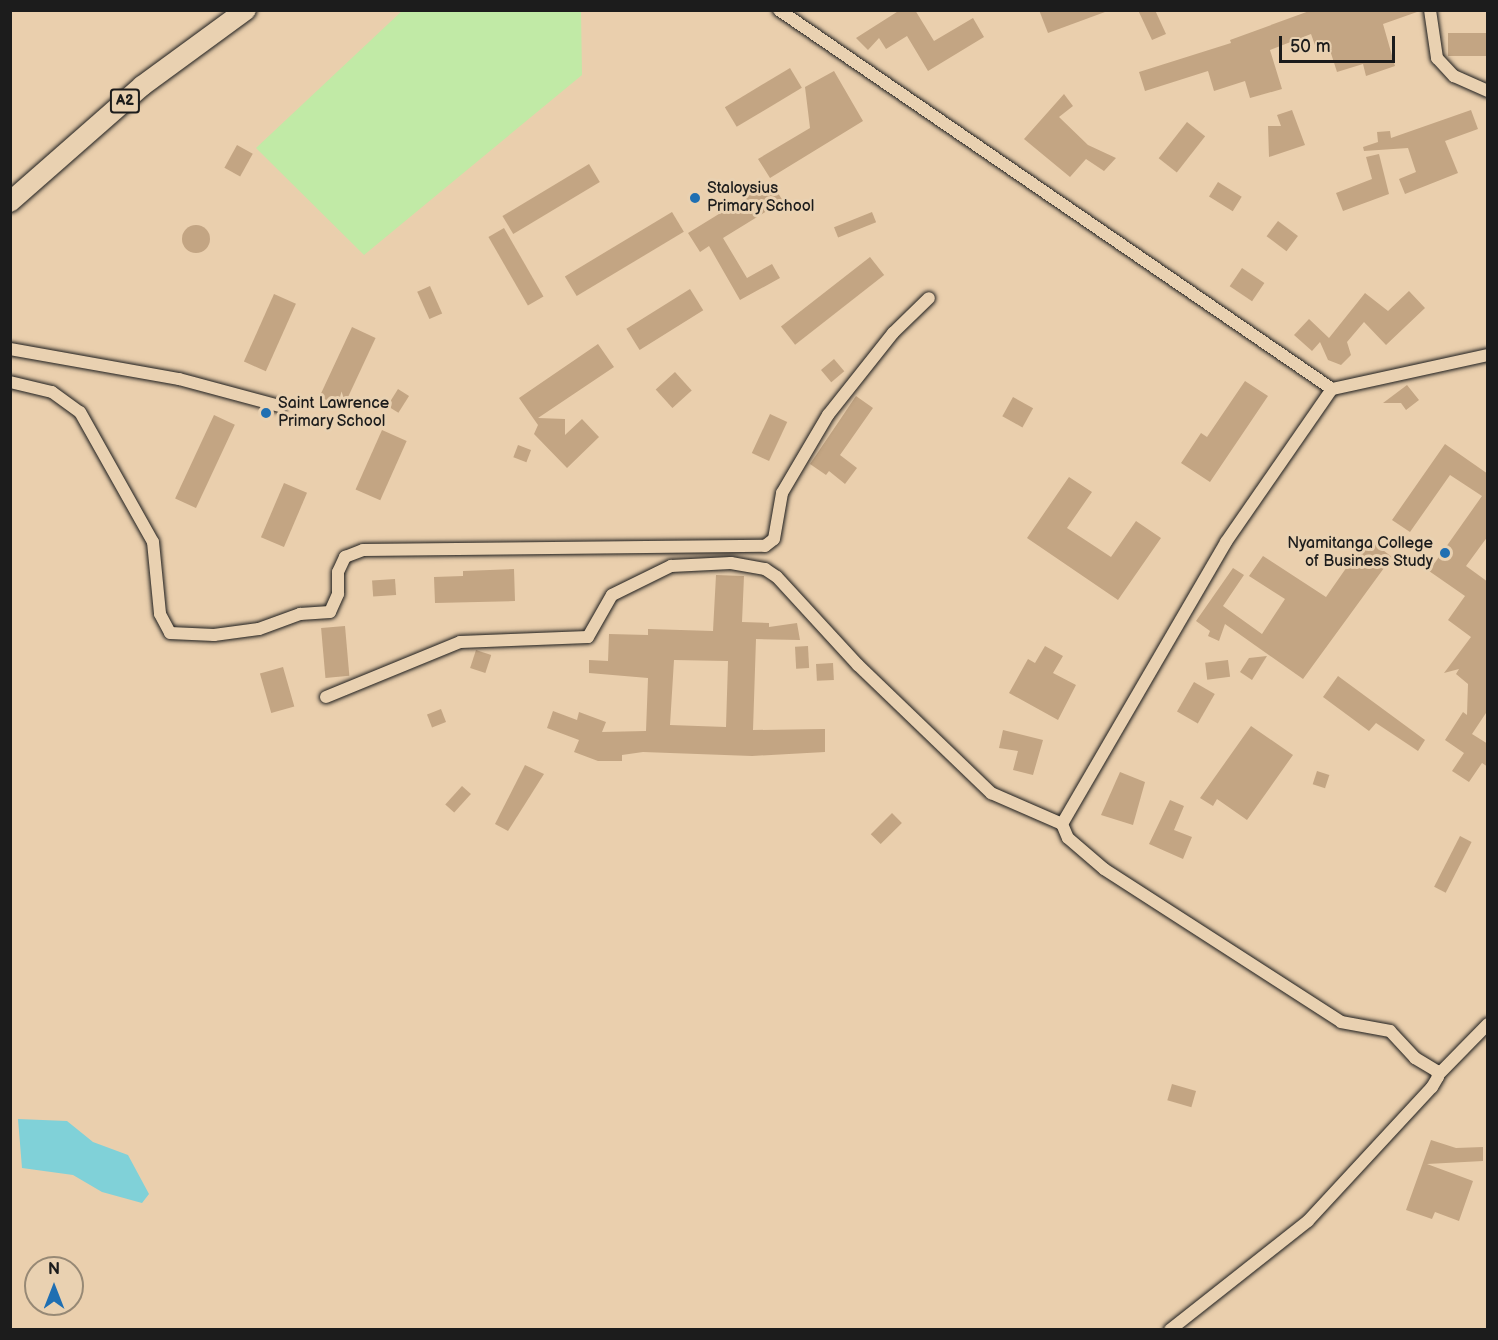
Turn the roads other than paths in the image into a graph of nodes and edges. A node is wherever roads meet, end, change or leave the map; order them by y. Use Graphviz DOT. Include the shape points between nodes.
graph roads {
  1 [pos="246,10"];
  2 [pos="779,10"];
  3 [pos="1430,10"];
  4 [pos="1488,91"];
  5 [pos="10,202"];
  6 [pos="929,298"];
  7 [pos="10,349"];
  8 [pos="1488,355"];
  9 [pos="10,382"];
  10 [pos="1332,389"];
  11 [pos="279,406"];
  12 [pos="326,697"];
  13 [pos="1062,824"];
  14 [pos="1488,1024"];
  15 [pos="1439,1074"];
  16 [pos="1170,1329"];
  1 -- 5 [label="main road, A2" via="142,86"];
  2 -- 10 [label="street"];
  3 -- 4 [label="street" via="1437,58 1454,76"];
  6 -- 9 [label="street" via="894,333 828,416 782,493 774,539 765,546 363,550 345,557 330,612 300,614 259,629 214,635 170,633 160,614 153,542 80,412 52,392"];
  7 -- 11 [label="street" via="179,379"];
  8 -- 10 [label="street"];
  10 -- 13 [label="street" via="1226,542"];
  12 -- 13 [label="street" via="459,642 588,637 612,595 671,566 748,565 777,577 858,665 974,779 1020,808"];
  13 -- 15 [label="street" via="1068,838 1083,854 1113,875 1341,1022 1390,1031 1415,1058"];
  14 -- 15 [label="street"];
  15 -- 16 [label="street" via="1367,1161 1308,1221"];
}
